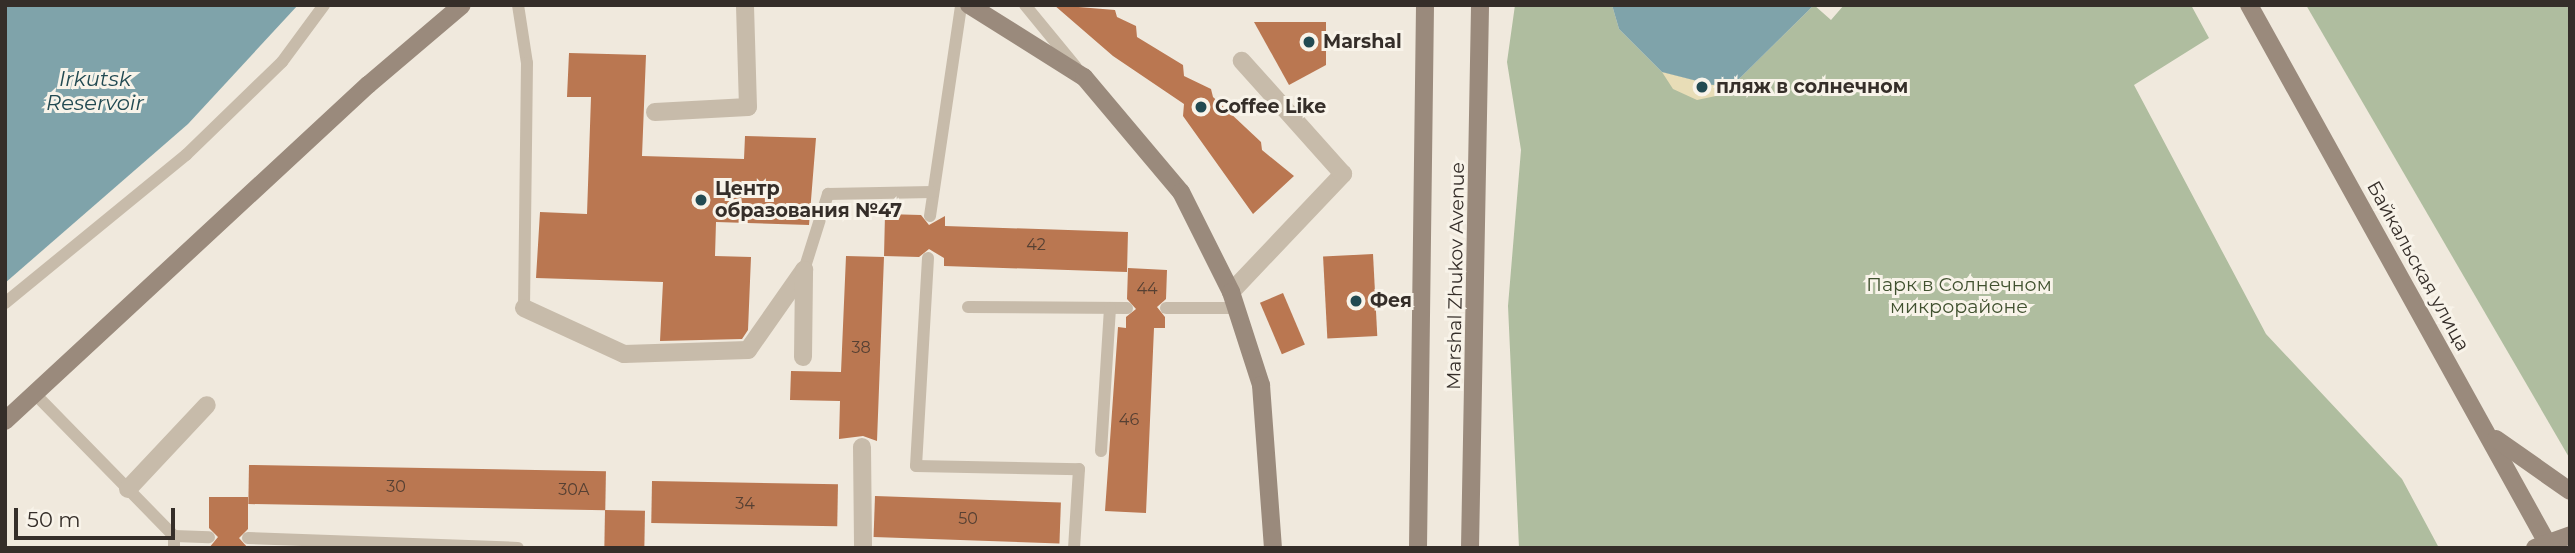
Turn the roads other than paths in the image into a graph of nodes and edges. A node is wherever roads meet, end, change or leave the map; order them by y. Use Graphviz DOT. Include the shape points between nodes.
graph roads {
  1 [pos="324,5"];
  2 [pos="518,5"];
  3 [pos="745,5"];
  4 [pos="961,5"];
  5 [pos="969,5"];
  6 [pos="1025,5"];
  7 [pos="1425,5"];
  8 [pos="1479,5"];
  9 [pos="2249,5"];
  10 [pos="453,8"];
  11 [pos="1242,61"];
  12 [pos="1084,77"];
  13 [pos="655,112"];
  14 [pos="932,192"];
  15 [pos="930,216"];
  16 [pos="928,258"];
  17 [pos="804,270"];
  18 [pos="1234,300"];
  19 [pos="5,303"];
  20 [pos="968,307"];
  21 [pos="524,308"];
  22 [pos="1110,308"];
  23 [pos="1127,308"];
  24 [pos="1166,308"];
  25 [pos="803,357"];
  26 [pos="35,394"];
  27 [pos="208,405"];
  28 [pos="5,421"];
  29 [pos="2486,430"];
  30 [pos="862,447"];
  31 [pos="1101,451"];
  32 [pos="128,489"];
  33 [pos="2570,491"];
  34 [pos="2570,535"];
  35 [pos="209,537"];
  36 [pos="248,538"];
  37 [pos="174,542"];
  38 [pos="294,543"];
  39 [pos="2544,546"];
  40 [pos="517,548"];
  41 [pos="863,548"];
  42 [pos="1074,548"];
  43 [pos="1273,548"];
  44 [pos="1418,548"];
  45 [pos="1470,548"];
  1 -- 19 [label="lane" via="282,61 186,155"];
  2 -- 21 [label="lane" via="527,63"];
  3 -- 13 [label="street" via="748,107"];
  4 -- 14 [label="lane"];
  5 -- 12 [label="main road"];
  6 -- 12 [label="lane"];
  7 -- 44 [label="main road, Marshal Zhukov Avenue"];
  8 -- 45 [label="main road, Marshal Zhukov Avenue"];
  9 -- 29 [label="main road, Байкальская улица"];
  10 -- 26 [label="main road"];
  11 -- 18 [label="street" via="1343,174"];
  12 -- 18 [label="main road" via="1181,192"];
  14 -- 15 [label="lane"];
  14 -- 17 [label="lane" via="828,194"];
  16 -- 42 [label="lane" via="916,466 1079,470"];
  17 -- 21 [label="street" via="747,351 624,354"];
  17 -- 25 [label="street"];
  18 -- 24 [label="lane"];
  18 -- 43 [label="main road" via="1261,385"];
  20 -- 22 [label="lane"];
  22 -- 23 [label="lane"];
  22 -- 31 [label="lane"];
  26 -- 28 [label="main road"];
  26 -- 32 [label="lane"];
  27 -- 32 [label="street"];
  29 -- 33 [label="main road" via="2532,470"];
  29 -- 39 [label="main road, Байкальская улица"];
  30 -- 41 [label="street"];
  32 -- 37 [label="lane"];
  34 -- 39 [label="main road"];
  35 -- 37 [label="lane"];
  36 -- 38 [label="lane"];
  38 -- 40 [label="lane"];
}
